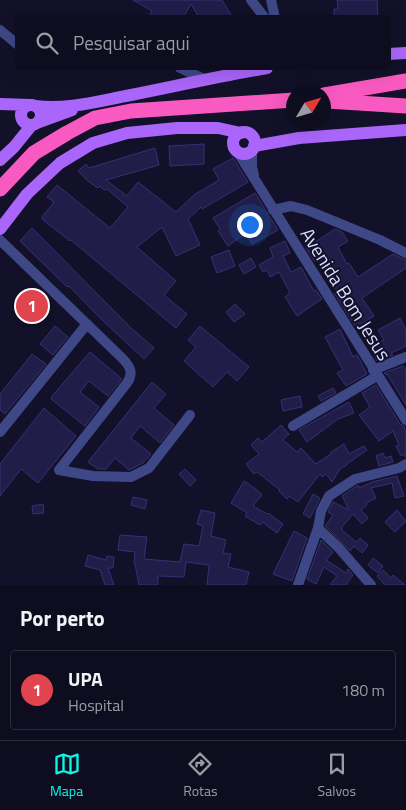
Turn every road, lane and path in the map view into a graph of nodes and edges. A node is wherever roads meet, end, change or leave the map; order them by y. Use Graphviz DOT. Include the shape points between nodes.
graph roads {
  1 [pos="251,0"];
  2 [pos="271,0"];
  3 [pos="263,15"];
  4 [pos="274,15"];
  5 [pos="0,30"];
  6 [pos="15,42"];
  7 [pos="406,53"];
  8 [pos="391,54"];
  9 [pos="184,70"];
  10 [pos="256,70"];
  11 [pos="204,80"];
  12 [pos="406,82"];
  13 [pos="331,94"];
  14 [pos="286,101"];
  15 [pos="331,101"];
  16 [pos="4,104"];
  17 [pos="406,106"];
  18 [pos="30,115"];
  19 [pos="205,128"];
  20 [pos="406,130"];
  21 [pos="244,133"];
  22 [pos="299,138"];
  23 [pos="253,148"];
  24 [pos="236,150"];
  25 [pos="0,160"];
  26 [pos="257,186"];
  27 [pos="0,189"];
  28 [pos="273,210"];
  29 [pos="0,229"];
  30 [pos="0,240"];
  31 [pos="406,254"];
  32 [pos="87,324"];
  33 [pos="406,357"];
  34 [pos="375,373"];
  35 [pos="190,415"];
  36 [pos="406,420"];
  37 [pos="293,426"];
  38 [pos="0,432"];
  39 [pos="406,464"];
  40 [pos="318,528"];
  41 [pos="298,585"];
  42 [pos="372,585"];
  1 -- 3 [label="street"];
  2 -- 4 [label="street"];
  5 -- 6 [label="street"];
  7 -- 8 [label="main road"];
  9 -- 11 [label="street"];
  10 -- 11 [label="main road"];
  11 -- 18 [label="main road"];
  12 -- 13 [label="highway"];
  14 -- 27 [label="highway" via="131,111 95,118 34,153"];
  15 -- 17 [label="highway"];
  16 -- 18 [label="main road"];
  18 -- 25 [label="main road" via="14,146"];
  19 -- 21 [label="main road"];
  19 -- 24 [label="main road" via="221,134"];
  19 -- 29 [label="main road" via="127,133 93,143 60,163 27,194"];
  20 -- 22 [label="main road"];
  21 -- 22 [label="main road"];
  21 -- 23 [label="main road" via="253,138"];
  21 -- 24 [label="main road" via="234,139"];
  22 -- 23 [label="main road"];
  23 -- 24 [label="main road" via="246,154"];
  23 -- 26 [label="street, Avenida Bom Jesus" via="252,167"];
  24 -- 26 [label="street, Avenida Bom Jesus"];
  26 -- 28 [label="street, Avenida Bom Jesus"];
  28 -- 31 [label="street" via="291,206 307,210"];
  28 -- 34 [label="street, Avenida Bom Jesus"];
  30 -- 32 [label="street"];
  32 -- 35 [label="street" via="129,365 131,378 59,470 131,478 149,468"];
  32 -- 38 [label="street"];
  33 -- 34 [label="street"];
  34 -- 36 [label="street, Avenida Bom Jesus"];
  34 -- 37 [label="street"];
  39 -- 40 [label="street" via="355,479 329,496 321,511"];
  40 -- 41 [label="street"];
  40 -- 42 [label="street"];
}
